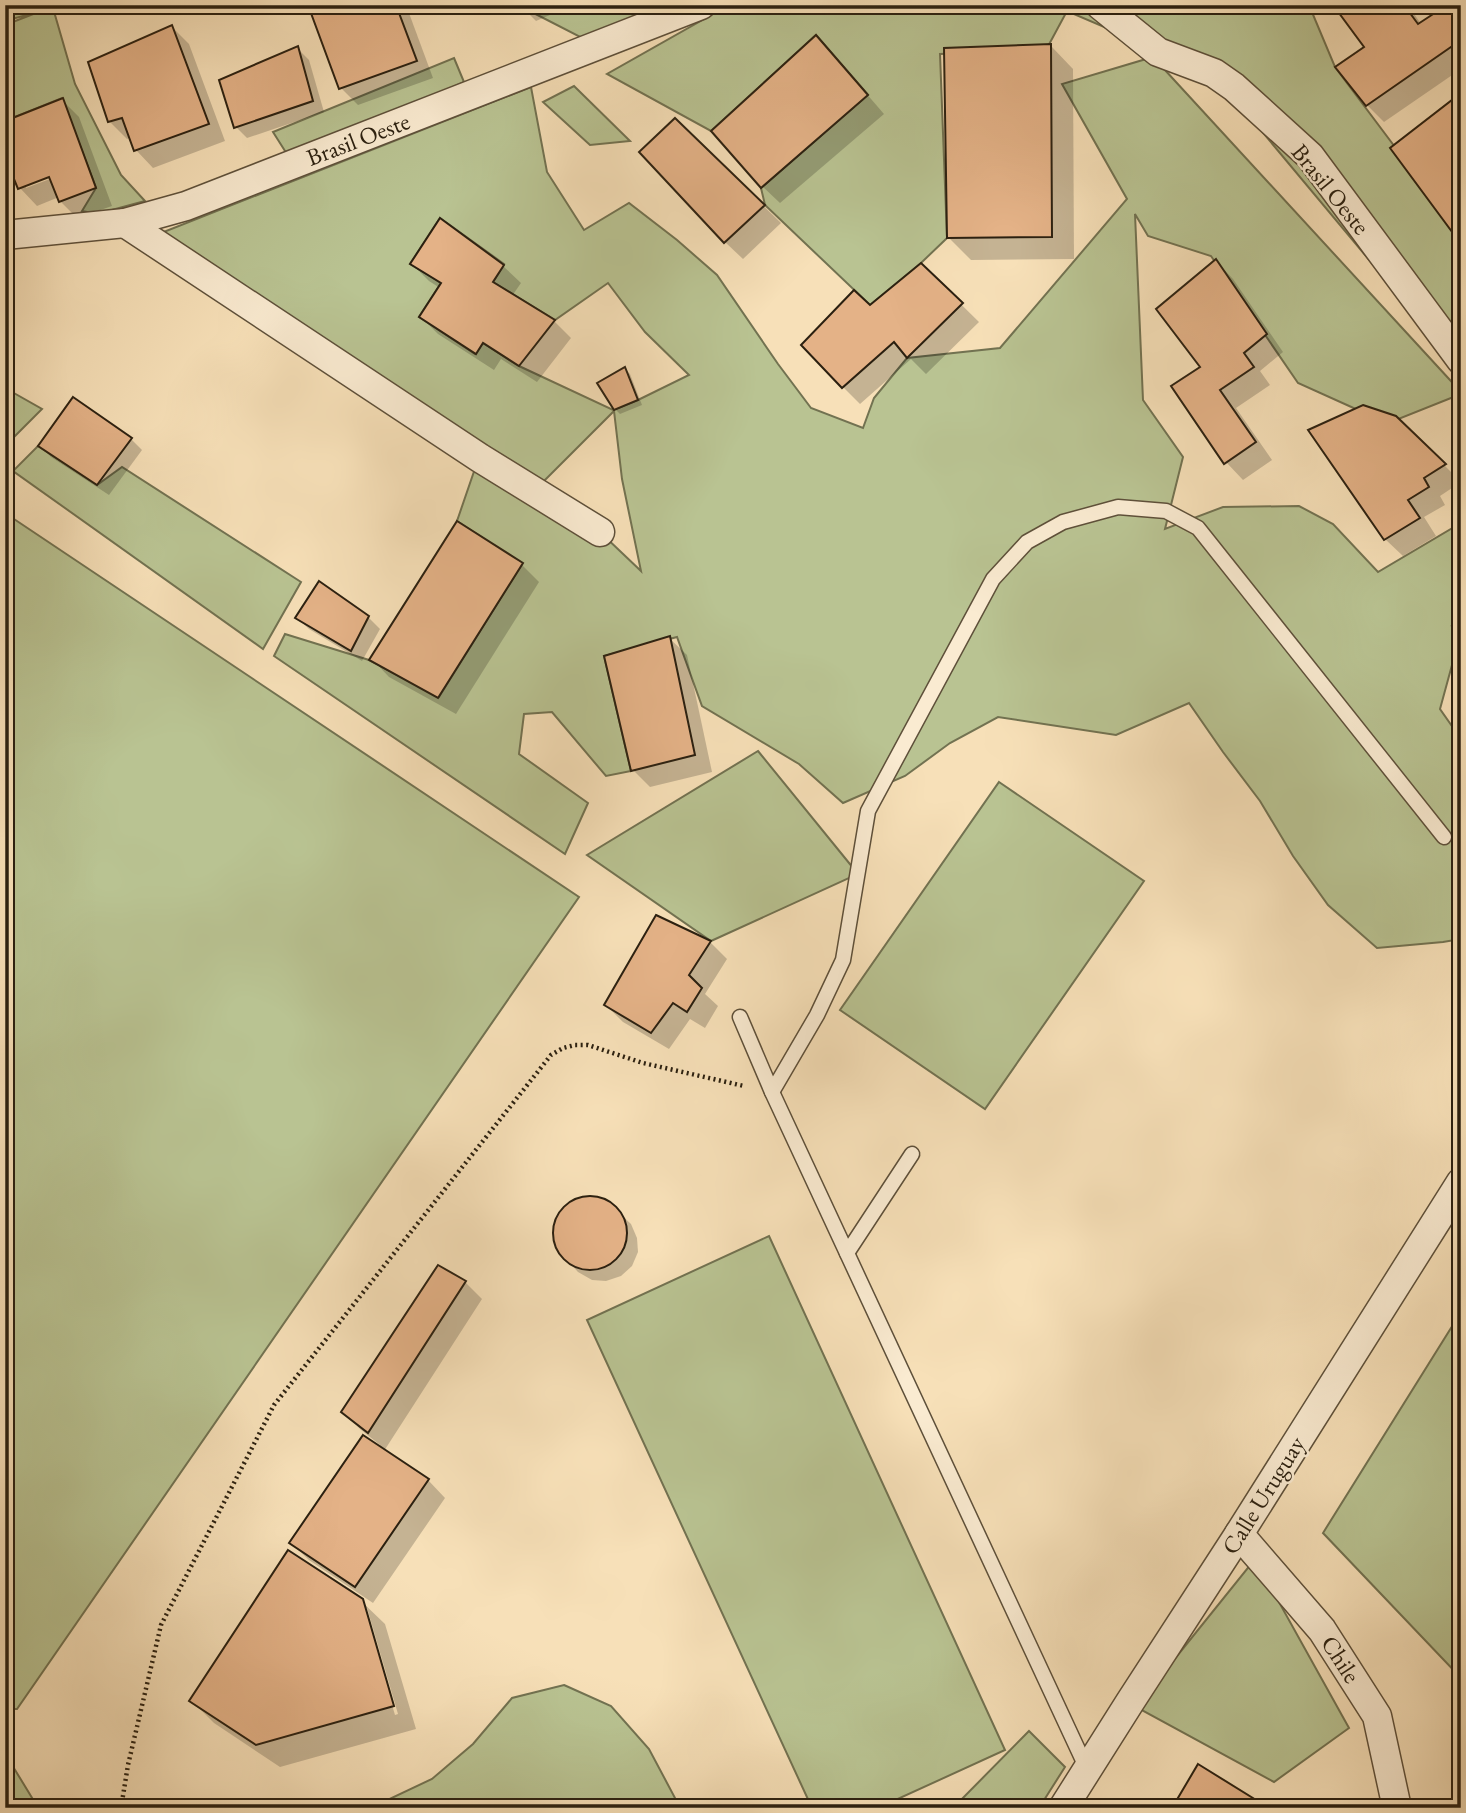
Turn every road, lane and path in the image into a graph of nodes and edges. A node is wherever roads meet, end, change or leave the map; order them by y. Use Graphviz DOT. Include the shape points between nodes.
graph roads {
  1 [pos="701,5"];
  2 [pos="1100,5"];
  3 [pos="125,223"];
  4 [pos="5,234"];
  5 [pos="1461,360"];
  6 [pos="600,532"];
  7 [pos="1444,837"];
  8 [pos="740,1017"];
  9 [pos="772,1092"];
  10 [pos="912,1154"];
  11 [pos="1461,1182"];
  12 [pos="847,1252"];
  13 [pos="1239,1534"];
  14 [pos="1087,1770"];
  15 [pos="121,1808"];
  16 [pos="1063,1808"];
  17 [pos="1397,1808"];
  1 -- 3 [label="street, Brasil Oeste" via="186,206"];
  2 -- 5 [label="street, Brasil Oeste" via="1158,52 1234,87 1310,156"];
  3 -- 4 [label="street, Brasil Oeste"];
  3 -- 6 [label="street"];
  7 -- 9 [label="lane" via="1198,528 1166,511 1118,507 1063,522 1027,542 993,579 868,811 843,960"];
  8 -- 9 [label="lane"];
  9 -- 12 [label="lane"];
  9 -- 15 [label="path" via="643,1063 588,1045 563,1048 551,1055 274,1405 161,1625"];
  10 -- 12 [label="lane"];
  11 -- 13 [label="street, Calle Uruguay"];
  12 -- 14 [label="lane"];
  13 -- 14 [label="street, Calle Uruguay"];
  13 -- 17 [label="street, Chile" via="1322,1630 1377,1716"];
  14 -- 16 [label="street, Calle Uruguay"];
}
